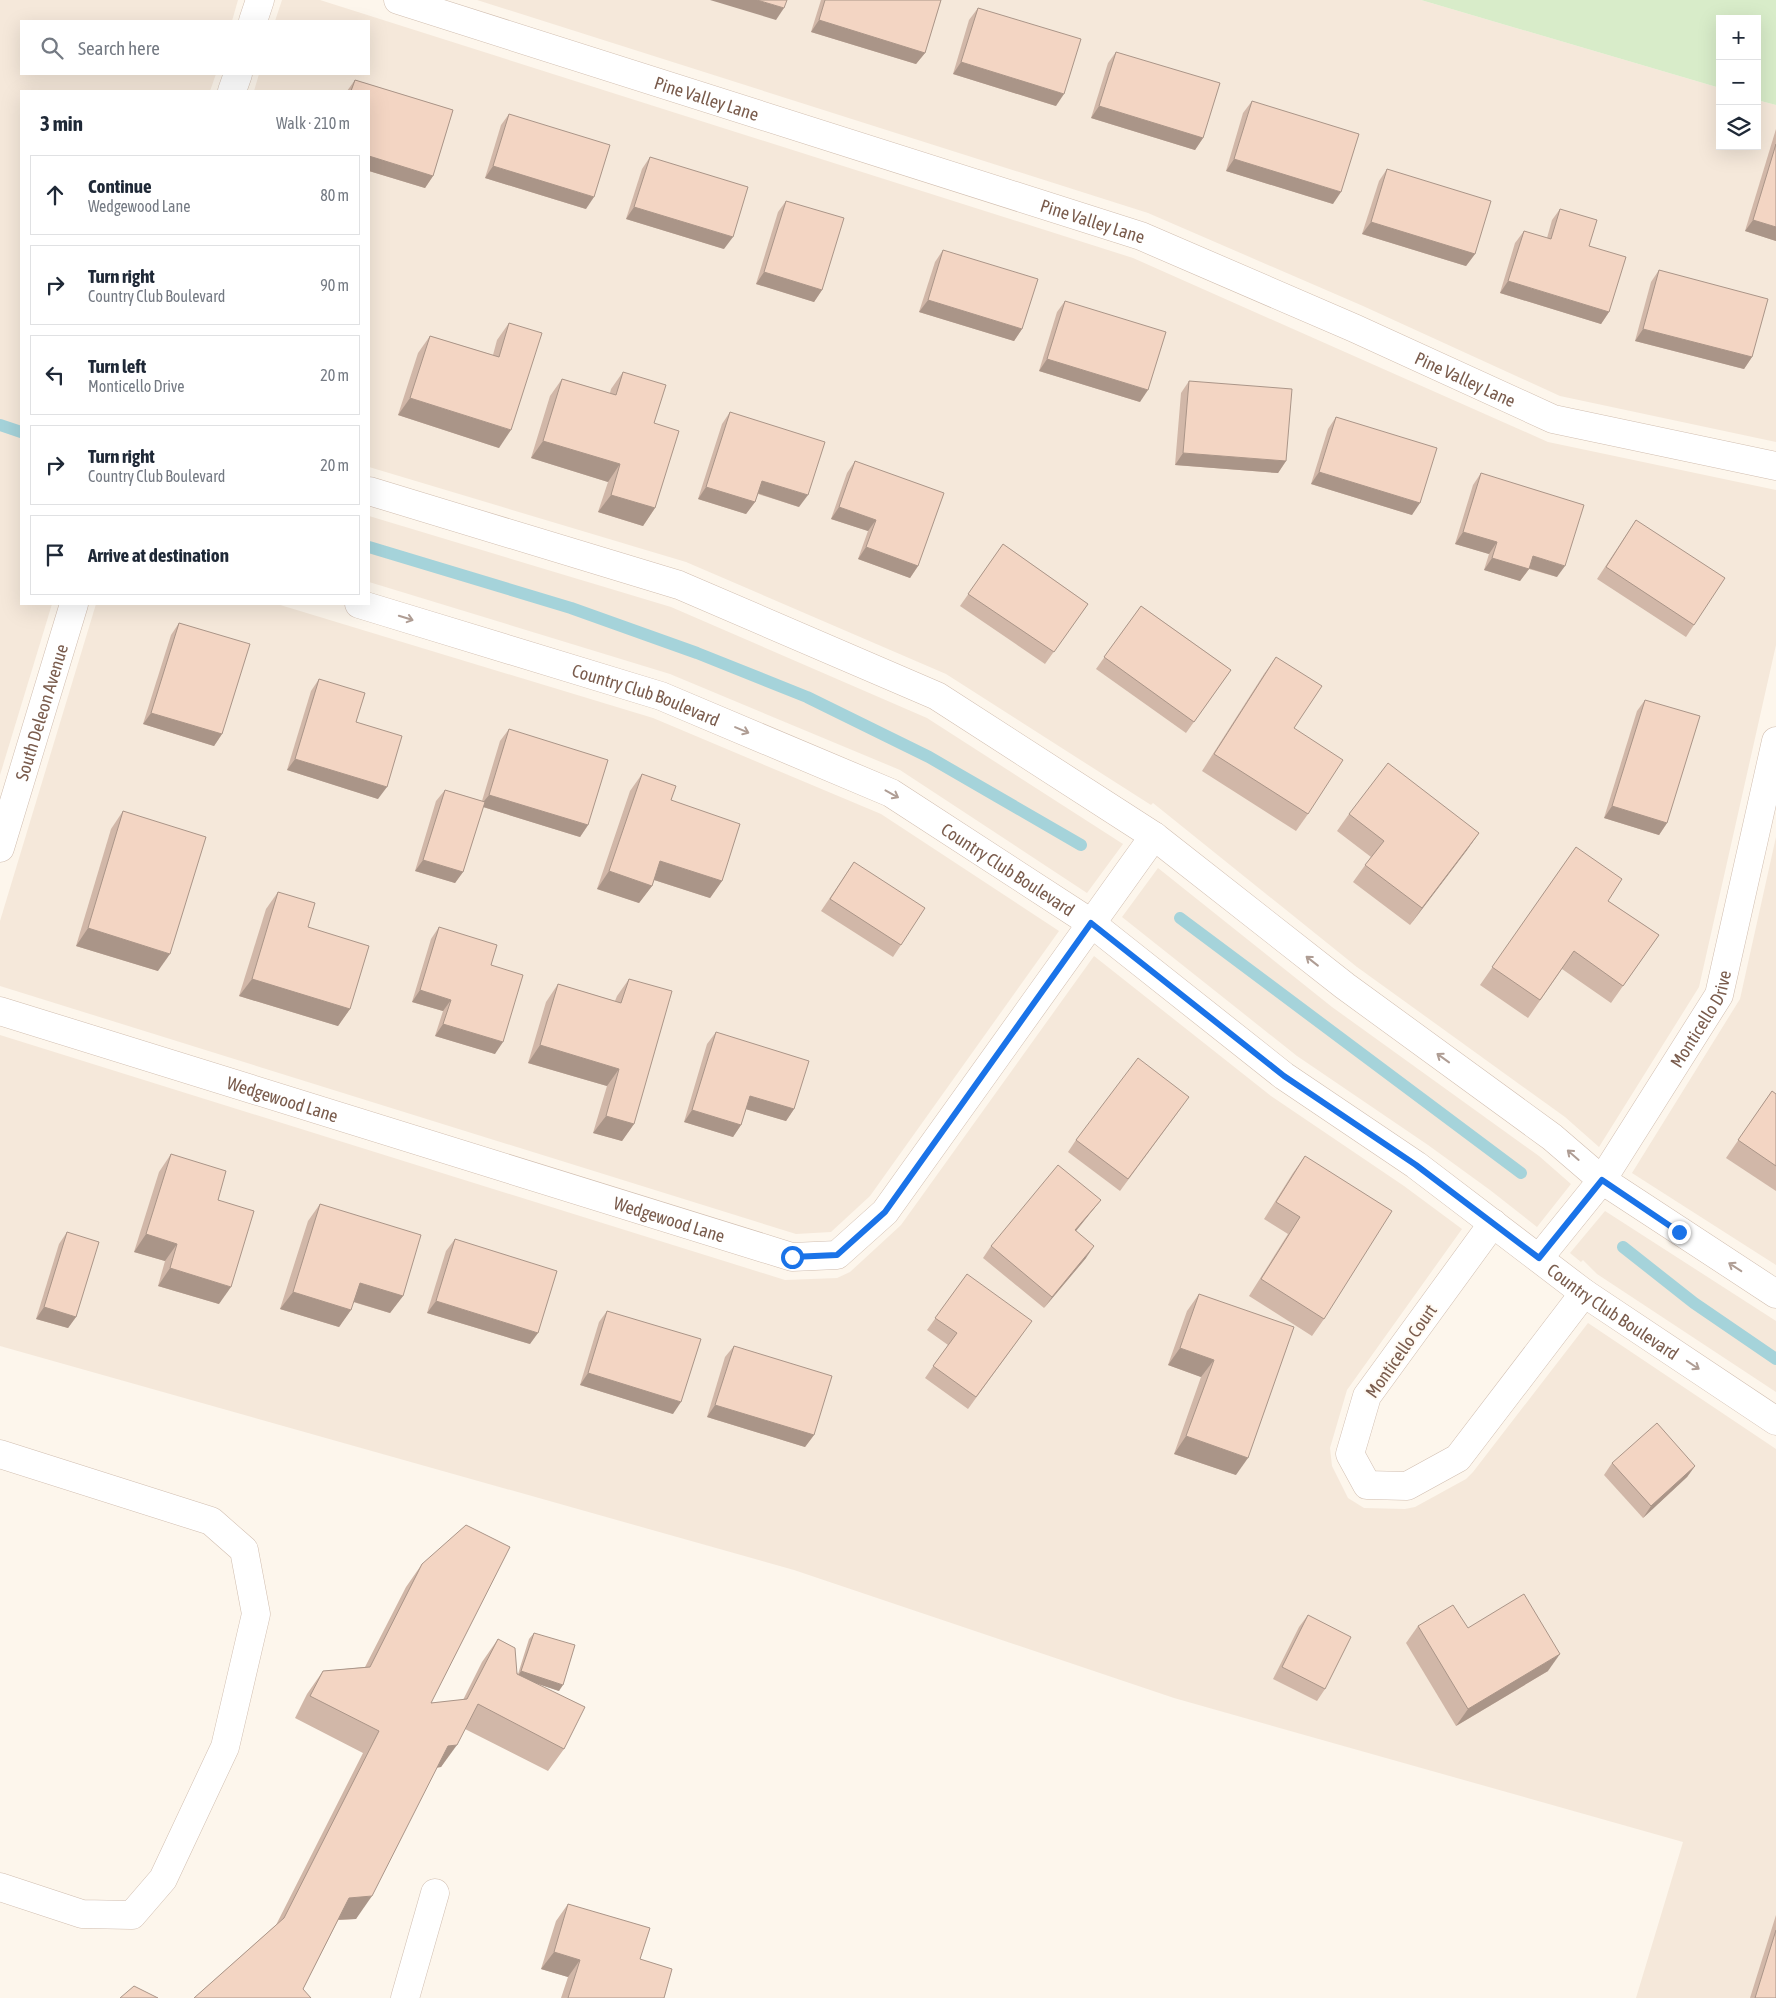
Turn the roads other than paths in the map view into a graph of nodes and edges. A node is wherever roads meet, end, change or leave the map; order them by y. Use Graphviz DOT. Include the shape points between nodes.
graph roads {
  1 [pos="260,0"];
  2 [pos="398,0"];
  3 [pos="254,20"];
  4 [pos="238,75"];
  5 [pos="232,90"];
  6 [pos="1776,466"];
  7 [pos="370,491"];
  8 [pos="74,605"];
  9 [pos="362,605"];
  10 [pos="1776,741"];
  11 [pos="1154,836"];
  12 [pos="0,848"];
  13 [pos="1091,923"];
  14 [pos="0,1011"];
  15 [pos="1602,1180"];
  16 [pos="1493,1223"];
  17 [pos="1539,1258"];
  18 [pos="1584,1293"];
  19 [pos="1776,1294"];
  20 [pos="1776,1420"];
  21 [pos="0,1454"];
  22 [pos="0,1887"];
  23 [pos="436,1893"];
  24 [pos="405,1998"];
  1 -- 3 [label="street"];
  2 -- 6 [label="street, Pine Valley Lane" via="1141,236 1553,419"];
  4 -- 5 [label="street"];
  7 -- 11 [label="street" via="679,585 937,696"];
  8 -- 12 [label="street, South Deleon Avenue"];
  9 -- 13 [label="street, Country Club Boulevard, one-way" via="661,696 891,792"];
  10 -- 15 [label="street, Monticello Drive" via="1719,995"];
  11 -- 13 [label="street, Wedgewood Lane"];
  15 -- 11 [label="street, one-way" via="1552,1137 1345,986"];
  13 -- 14 [label="street, Wedgewood Lane" via="885,1212 837,1255 792,1257"];
  13 -- 16 [label="street, Country Club Boulevard" via="1284,1076 1416,1165"];
  15 -- 17 [label="street, Monticello Drive"];
  19 -- 15 [label="street, one-way"];
  16 -- 17 [label="street, Country Club Boulevard"];
  16 -- 18 [label="street, Monticello Court" via="1367,1396 1350,1454 1366,1485 1407,1486 1458,1458"];
  17 -- 18 [label="street, Country Club Boulevard"];
  18 -- 20 [label="street, Country Club Boulevard, one-way"];
  21 -- 22 [label="street" via="211,1521 244,1550 256,1614 225,1747 163,1879 132,1915 82,1914"];
  23 -- 24 [label="street"];
}
